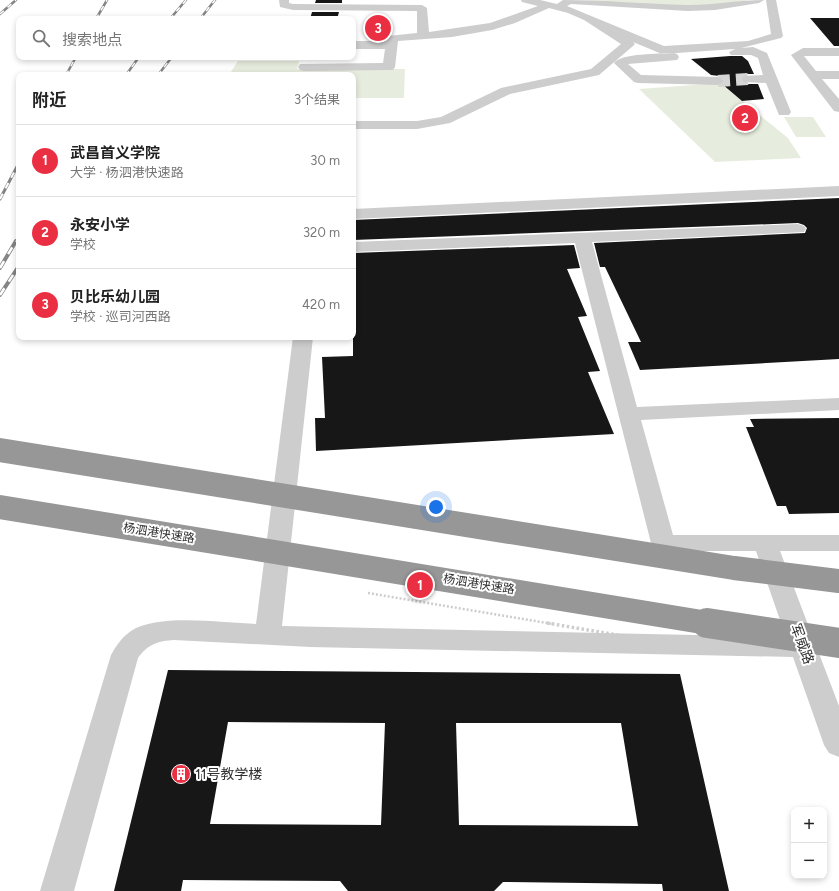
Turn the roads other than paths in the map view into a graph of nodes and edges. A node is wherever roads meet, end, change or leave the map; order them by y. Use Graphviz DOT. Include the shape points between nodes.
graph roads {
  1 [pos="284,0"];
  2 [pos="759,0"];
  3 [pos="771,0"];
  4 [pos="530,1"];
  5 [pos="553,6"];
  6 [pos="588,18"];
  7 [pos="509,22"];
  8 [pos="423,36"];
  9 [pos="356,41"];
  10 [pos="751,48"];
  11 [pos="390,51"];
  12 [pos="839,52"];
  13 [pos="674,53"];
  14 [pos="356,57"];
  15 [pos="304,67"];
  16 [pos="813,75"];
  17 [pos="839,75"];
  18 [pos="748,79"];
  19 [pos="771,79"];
  20 [pos="718,81"];
  21 [pos="839,108"];
  22 [pos="784,112"];
  23 [pos="356,125"];
  24 [pos="839,191"];
  25 [pos="356,214"];
  26 [pos="798,229"];
  27 [pos="582,238"];
  28 [pos="356,247"];
  29 [pos="303,340"];
  30 [pos="839,404"];
  31 [pos="630,414"];
  32 [pos="0,450"];
  33 [pos="0,507"];
  34 [pos="839,542"];
  35 [pos="765,543"];
  36 [pos="839,582"];
  37 [pos="268,635"];
  38 [pos="839,643"];
  39 [pos="803,647"];
  40 [pos="839,745"];
  41 [pos="57,891"];
  1 -- 8 [label="street" via="284,5 293,7 422,8"];
  2 -- 5 [label="street" via="702,7 570,1"];
  3 -- 10 [label="street" via="778,36"];
  4 -- 5 [label="street"];
  4 -- 7 [label="street" via="512,16"];
  5 -- 6 [label="street" via="571,10"];
  5 -- 7 [label="street"];
  6 -- 13 [label="street"];
  6 -- 23 [label="street" via="629,44 595,72 506,91 452,118 438,122 417,125"];
  7 -- 8 [label="street" via="479,30"];
  8 -- 11 [label="street" via="392,38"];
  9 -- 11 [label="street"];
  10 -- 13 [label="street"];
  10 -- 19 [label="street" via="763,56"];
  11 -- 14 [label="street"];
  11 -- 15 [label="street" via="389,67"];
  12 -- 16 [label="street" via="798,53"];
  13 -- 20 [label="street" via="620,63 638,79"];
  16 -- 17 [label="street"];
  16 -- 21 [label="street"];
  18 -- 19 [label="street"];
  19 -- 22 [label="street"];
  24 -- 25 [label="street"];
  26 -- 27 [label="street"];
  27 -- 28 [label="street"];
  27 -- 31 [label="street"];
  29 -- 37 [label="street"];
  30 -- 31 [label="street"];
  31 -- 35 [label="street" via="663,543"];
  32 -- 36 [label="highway, bridge" via="734,568"];
  33 -- 38 [label="highway, 杨泗港快速路, bridge"];
  34 -- 35 [label="street"];
  35 -- 39 [label="street, 军威路"];
  37 -- 39 [label="street"];
  37 -- 41 [label="street" via="174,630 152,632 140,637 133,644 125,655"];
  39 -- 40 [label="street, 军威路"];
}
